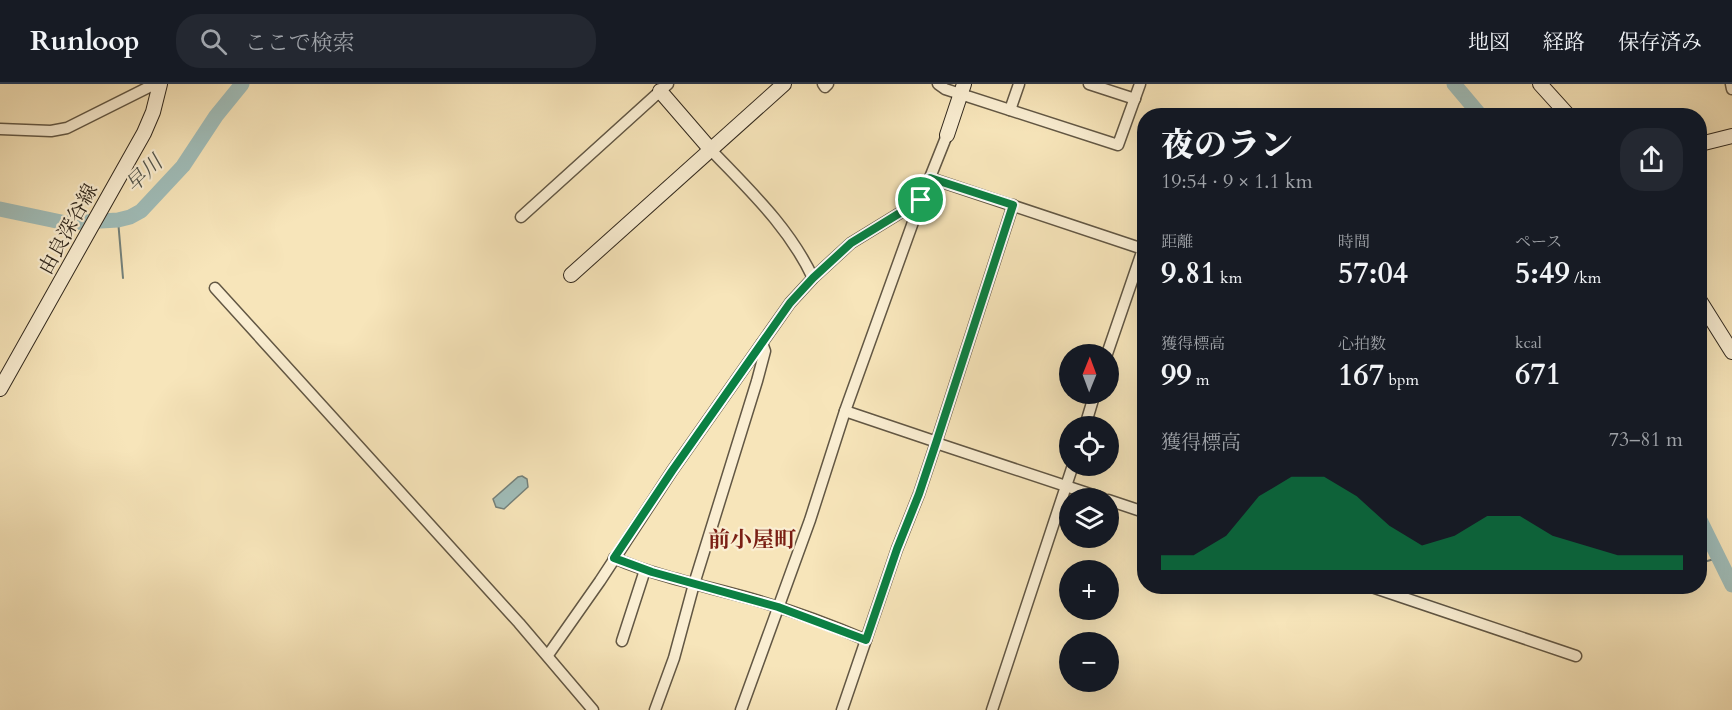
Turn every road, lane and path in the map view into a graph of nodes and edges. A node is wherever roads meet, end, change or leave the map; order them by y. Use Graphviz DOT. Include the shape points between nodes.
graph roads {
  1 [pos="155,84"];
  2 [pos="160,84"];
  3 [pos="784,84"];
  4 [pos="823,84"];
  5 [pos="828,84"];
  6 [pos="938,84"];
  7 [pos="1019,84"];
  8 [pos="1089,84"];
  9 [pos="1140,84"];
  10 [pos="1540,84"];
  11 [pos="1731,84"];
  12 [pos="660,86"];
  13 [pos="963,89"];
  14 [pos="1732,89"];
  15 [pos="1135,99"];
  16 [pos="1562,108"];
  17 [pos="1010,110"];
  18 [pos="0,129"];
  19 [pos="947,135"];
  20 [pos="1732,136"];
  21 [pos="1707,142"];
  22 [pos="711,150"];
  23 [pos="930,178"];
  24 [pos="921,200"];
  25 [pos="1013,205"];
  26 [pos="521,217"];
  27 [pos="1137,247"];
  28 [pos="1137,266"];
  29 [pos="571,275"];
  30 [pos="813,278"];
  31 [pos="215,288"];
  32 [pos="1707,312"];
  33 [pos="762,343"];
  34 [pos="1110,344"];
  35 [pos="1732,352"];
  36 [pos="0,389"];
  37 [pos="845,411"];
  38 [pos="936,443"];
  39 [pos="1069,476"];
  40 [pos="1066,486"];
  41 [pos="1072,488"];
  42 [pos="1119,504"];
  43 [pos="1137,510"];
  44 [pos="614,558"];
  45 [pos="645,570"];
  46 [pos="694,584"];
  47 [pos="1393,594"];
  48 [pos="778,607"];
  49 [pos="866,640"];
  50 [pos="622,641"];
  51 [pos="548,655"];
  52 [pos="1576,656"];
  53 [pos="593,710"];
  54 [pos="655,710"];
  55 [pos="741,710"];
  56 [pos="842,710"];
  57 [pos="992,710"];
  1 -- 18 [label="street" via="67,128"];
  2 -- 36 [label="main road, 由良深谷線" via="149,123"];
  3 -- 22 [label="main road"];
  4 -- 5 [label="street"];
  6 -- 13 [label="street" via="945,89"];
  7 -- 17 [label="street"];
  8 -- 15 [label="street"];
  9 -- 15 [label="street"];
  10 -- 16 [label="main road"];
  11 -- 14 [label="street"];
  12 -- 22 [label="main road"];
  12 -- 26 [label="street"];
  13 -- 17 [label="street"];
  13 -- 19 [label="main road"];
  15 -- 17 [label="street" via="1118,145"];
  19 -- 23 [label="street"];
  20 -- 21 [label="main road"];
  22 -- 29 [label="main road"];
  22 -- 30 [label="street" via="788,233"];
  23 -- 24 [label="street"];
  23 -- 25 [label="street"];
  24 -- 30 [label="street" via="851,243"];
  24 -- 37 [label="street"];
  25 -- 27 [label="street"];
  25 -- 38 [label="street"];
  28 -- 34 [label="street"];
  30 -- 33 [label="street"];
  31 -- 51 [label="street"];
  32 -- 35 [label="main road"];
  33 -- 44 [label="street"];
  33 -- 46 [label="street" via="765,351 757,381"];
  37 -- 38 [label="street"];
  37 -- 48 [label="street"];
  38 -- 40 [label="street"];
  38 -- 49 [label="street"];
  39 -- 40 [label="street"];
  40 -- 41 [label="street"];
  40 -- 57 [label="street"];
  42 -- 43 [label="street"];
  44 -- 45 [label="street"];
  44 -- 51 [label="street"];
  45 -- 46 [label="street"];
  45 -- 50 [label="street"];
  46 -- 48 [label="street"];
  46 -- 54 [label="street"];
  47 -- 52 [label="street"];
  48 -- 49 [label="street"];
  48 -- 55 [label="street"];
  49 -- 56 [label="street"];
  51 -- 53 [label="street"];
}
